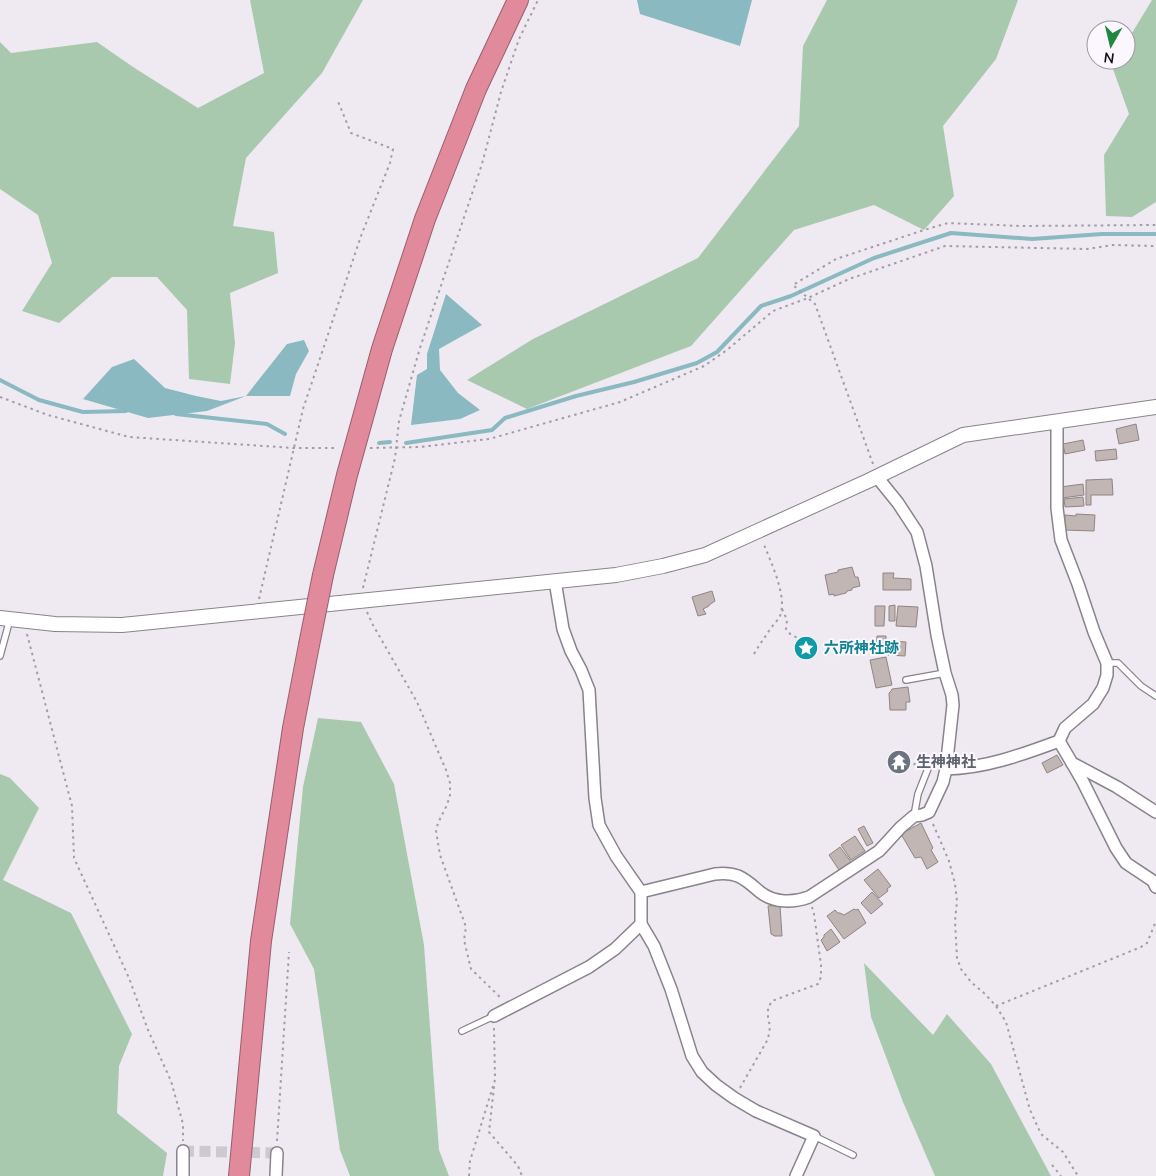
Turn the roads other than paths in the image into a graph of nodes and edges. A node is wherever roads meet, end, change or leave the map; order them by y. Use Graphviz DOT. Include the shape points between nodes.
graph roads {
  1 [pos="518,0"];
  2 [pos="1156,407"];
  3 [pos="1057,421"];
  4 [pos="877,477"];
  5 [pos="555,581"];
  6 [pos="11,619"];
  7 [pos="0,656"];
  8 [pos="1107,663"];
  9 [pos="945,673"];
  10 [pos="906,680"];
  11 [pos="1156,696"];
  12 [pos="1059,741"];
  13 [pos="1072,763"];
  14 [pos="930,766"];
  15 [pos="946,769"];
  16 [pos="1156,812"];
  17 [pos="914,816"];
  18 [pos="277,829"];
  19 [pos="1156,887"];
  20 [pos="641,892"];
  21 [pos="640,924"];
  22 [pos="261,941"];
  23 [pos="494,1016"];
  24 [pos="462,1031"];
  25 [pos="814,1136"];
  26 [pos="183,1151"];
  27 [pos="276,1153"];
  28 [pos="853,1155"];
  29 [pos="183,1176"];
  30 [pos="226,1176"];
  31 [pos="239,1176"];
  32 [pos="245,1176"];
  33 [pos="276,1176"];
  34 [pos="796,1176"];
  1 -- 18 [label="highway, bridge" via="476,89 425,219 382,350 323,575"];
  2 -- 3 [label="street"];
  3 -- 4 [label="street" via="963,435"];
  3 -- 8 [label="street" via="1057,508 1061,540"];
  4 -- 5 [label="street" via="705,555 616,575"];
  4 -- 9 [label="street" via="917,532"];
  5 -- 6 [label="street" via="122,624 55,624"];
  5 -- 20 [label="street" via="563,629 589,690 599,825"];
  6 -- 7 [label="lane"];
  8 -- 11 [label="lane" via="1118,663"];
  8 -- 12 [label="street" via="1103,688 1093,704 1065,728"];
  9 -- 10 [label="lane"];
  9 -- 15 [label="street" via="953,705"];
  12 -- 13 [label="street"];
  12 -- 15 [label="street" via="1015,757 965,769"];
  13 -- 16 [label="street"];
  13 -- 19 [label="street" via="1126,863 1153,880"];
  14 -- 17 [label="lane" via="918,794"];
  15 -- 17 [label="street" via="928,812"];
  17 -- 20 [label="street" via="879,851 809,898 799,901 772,899 748,882 727,873"];
  18 -- 22 [label="highway"];
  18 -- 32 [label="highway"];
  20 -- 21 [label="street"];
  21 -- 23 [label="street" via="615,949 589,967"];
  21 -- 25 [label="street" via="654,946 692,1056 702,1072 756,1111"];
  22 -- 30 [label="highway" via="247,1018"];
  22 -- 31 [label="highway"];
  23 -- 24 [label="lane"];
  25 -- 28 [label="lane"];
  25 -- 34 [label="street"];
  26 -- 29 [label="street"];
  27 -- 33 [label="street"];
}
